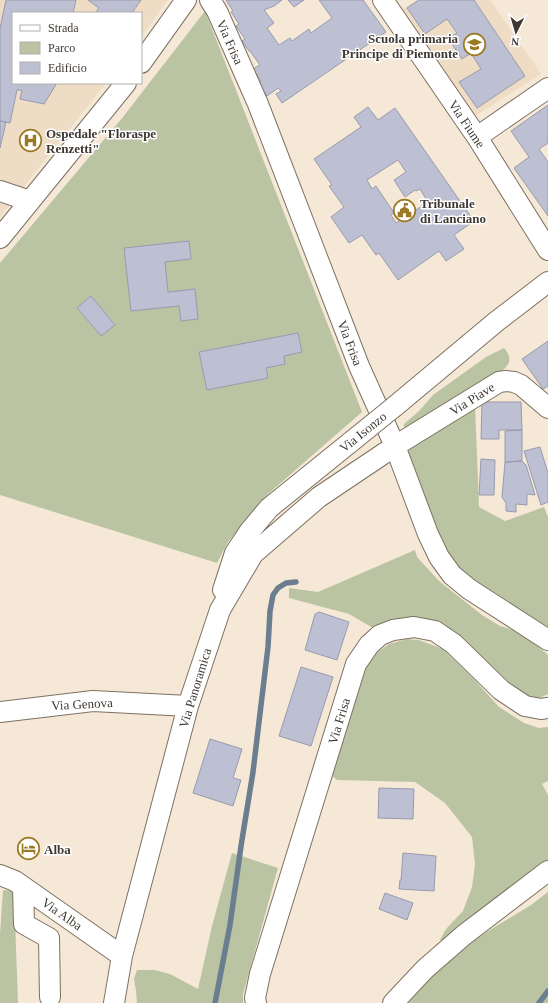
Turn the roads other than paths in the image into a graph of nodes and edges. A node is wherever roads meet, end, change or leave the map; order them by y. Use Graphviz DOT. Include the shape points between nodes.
graph roads {
  1 [pos="186,0"];
  2 [pos="210,0"];
  3 [pos="385,0"];
  4 [pos="142,62"];
  5 [pos="125,84"];
  6 [pos="548,88"];
  7 [pos="477,137"];
  8 [pos="0,191"];
  9 [pos="30,201"];
  10 [pos="0,238"];
  11 [pos="548,250"];
  12 [pos="548,282"];
  13 [pos="548,408"];
  14 [pos="396,446"];
  15 [pos="220,610"];
  16 [pos="548,640"];
  17 [pos="188,706"];
  18 [pos="548,708"];
  19 [pos="0,712"];
  20 [pos="548,871"];
  21 [pos="0,875"];
  22 [pos="23,887"];
  23 [pos="122,956"];
  24 [pos="50,996"];
  25 [pos="114,1003"];
  26 [pos="256,1003"];
  27 [pos="392,1003"];
  1 -- 4 [label="street"];
  2 -- 14 [label="street, Via Frisa" via="258,104 359,366"];
  3 -- 7 [label="street, Via Fiume"];
  5 -- 9 [label="street"];
  6 -- 7 [label="street"];
  7 -- 11 [label="street, Via Fiume"];
  8 -- 9 [label="street"];
  9 -- 10 [label="street"];
  12 -- 15 [label="street, Via Isonzo, bridge" via="269,508 235,553 218,605"];
  13 -- 14 [label="street, Via Piave" via="521,385 514,382 498,382"];
  14 -- 15 [label="street, Via Panoramica" via="319,497 253,554"];
  14 -- 16 [label="street, Via Frisa" via="428,534 439,557 452,575 469,589"];
  15 -- 17 [label="street, Via Panoramica"];
  17 -- 19 [label="street, Via Genova" via="93,701"];
  17 -- 23 [label="street, Via Panoramica"];
  18 -- 26 [label="street, Via Frisa" via="525,706 501,690 454,644 435,631 414,627 393,630 380,635 369,645 356,664 260,974"];
  20 -- 27 [label="street" via="464,935 425,969"];
  21 -- 22 [label="street, Via Alba"];
  22 -- 23 [label="street, Via Alba"];
  22 -- 24 [label="street" via="24,924 49,938"];
  23 -- 25 [label="street, Via Panoramica"];
}
